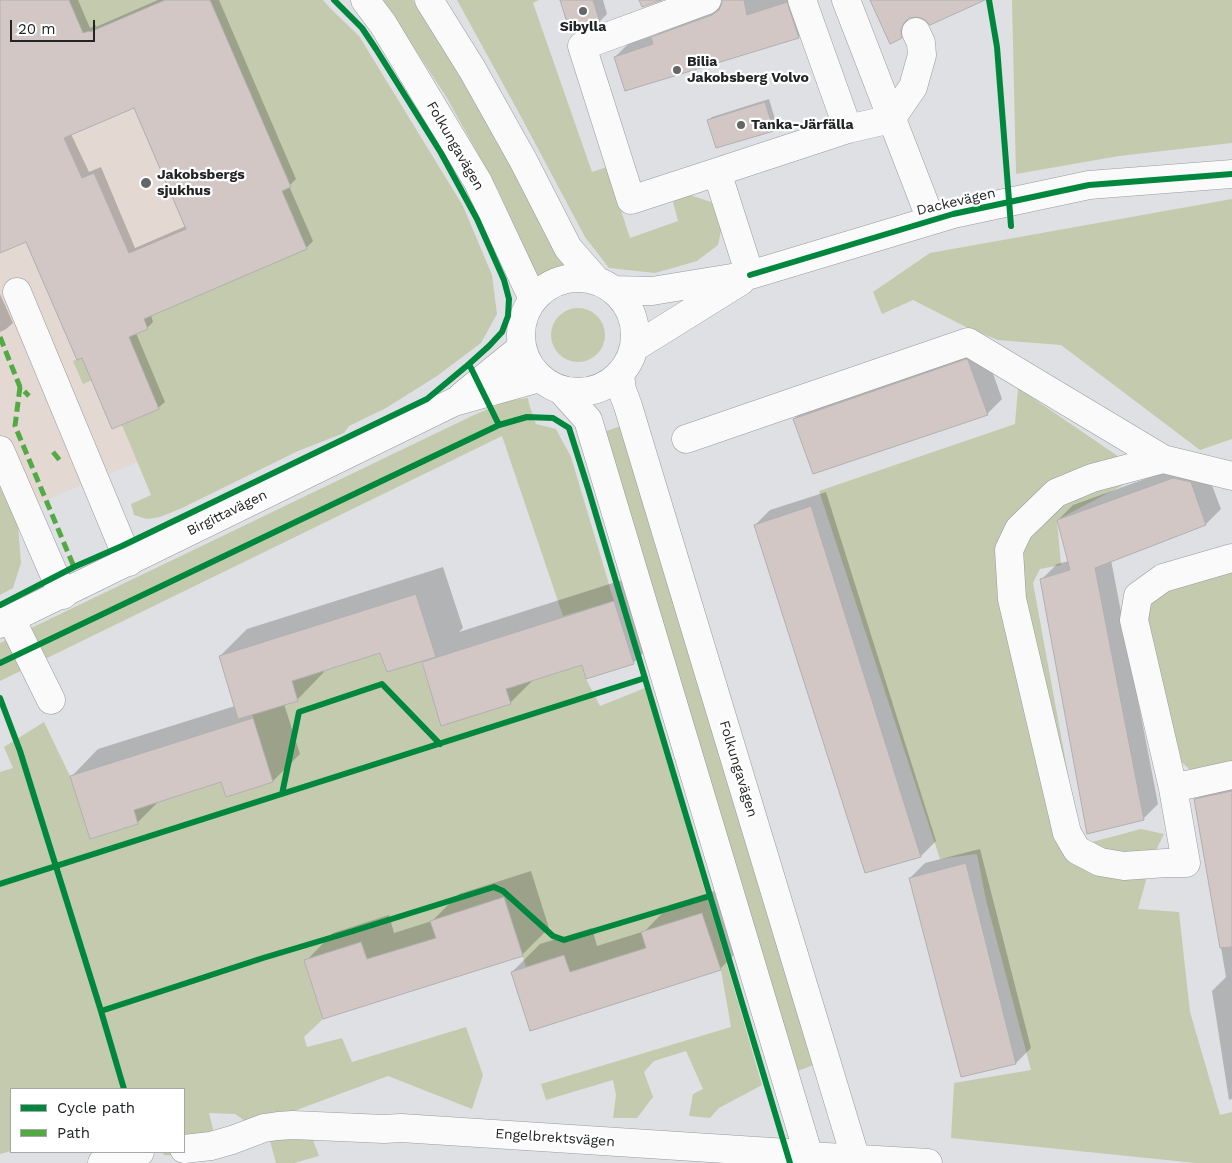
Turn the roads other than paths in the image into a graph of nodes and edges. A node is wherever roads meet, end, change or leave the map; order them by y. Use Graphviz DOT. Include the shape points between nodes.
graph roads {
  1 [pos="365,0"];
  2 [pos="429,0"];
  3 [pos="707,0"];
  4 [pos="802,0"];
  5 [pos="846,0"];
  6 [pos="916,32"];
  7 [pos="891,119"];
  8 [pos="848,129"];
  9 [pos="717,172"];
  10 [pos="1232,174"];
  11 [pos="931,220"];
  12 [pos="750,275"];
  13 [pos="605,285"];
  14 [pos="17,292"];
  15 [pos="533,300"];
  16 [pos="635,347"];
  17 [pos="521,348"];
  18 [pos="620,375"];
  19 [pos="550,385"];
  20 [pos="454,402"];
  21 [pos="686,440"];
  22 [pos="0,450"];
  23 [pos="1164,459"];
  24 [pos="1232,476"];
  25 [pos="1232,558"];
  26 [pos="129,562"];
  27 [pos="63,595"];
  28 [pos="5,622"];
  29 [pos="50,700"];
  30 [pos="1232,775"];
  31 [pos="1173,788"];
  32 [pos="185,1149"];
  33 [pos="137,1153"];
  34 [pos="810,1160"];
  35 [pos="856,1161"];
  36 [pos="102,1163"];
  37 [pos="928,1163"];
  1 -- 15 [label="street, Folkungavägen" via="383,24 478,182"];
  2 -- 13 [label="street" via="472,69 568,248"];
  3 -- 9 [label="street" via="582,46 631,200"];
  4 -- 8 [label="street"];
  5 -- 7 [label="street, Dackevägen"];
  6 -- 7 [label="street" via="922,55 913,87"];
  7 -- 8 [label="street"];
  7 -- 11 [label="street, Dackevägen"];
  8 -- 9 [label="street"];
  9 -- 12 [label="street"];
  10 -- 11 [label="street, Dackevägen" via="1089,185"];
  11 -- 12 [label="street, Dackevägen"];
  12 -- 13 [label="street, Dackevägen" via="652,291"];
  12 -- 16 [label="street, Dackevägen"];
  13 -- 15 [label="street" via="581,278 561,280 543,289"];
  13 -- 16 [label="street" via="622,298 632,316 636,327"];
  14 -- 26 [label="street"];
  15 -- 17 [label="street" via="522,321"];
  16 -- 18 [label="street" via="632,358"];
  17 -- 19 [label="street" via="529,366"];
  17 -- 20 [label="street, Birgittavägen"];
  18 -- 19 [label="street" via="595,391 582,393"];
  18 -- 35 [label="street, Folkungavägen"];
  19 -- 20 [label="street, Birgittavägen"];
  19 -- 34 [label="street" via="588,420"];
  20 -- 26 [label="street, Birgittavägen"];
  21 -- 23 [label="street" via="968,342"];
  22 -- 27 [label="street"];
  23 -- 24 [label="street"];
  23 -- 31 [label="street" via="1092,478 1056,493 1019,529 1009,550 1012,599 1067,833 1077,850 1100,862 1124,866 1186,863"];
  25 -- 31 [label="street" via="1163,578 1138,596 1134,620"];
  26 -- 27 [label="street, Birgittavägen"];
  27 -- 28 [label="street, Birgittavägen"];
  28 -- 29 [label="street"];
  30 -- 31 [label="street"];
  32 -- 34 [label="street, Engelbrektsvägen" via="211,1146 264,1128 293,1125 401,1128 787,1153"];
  33 -- 36 [label="street"];
  34 -- 35 [label="street, Engelbrektsvägen"];
  35 -- 37 [label="street, Engelbrektsvägen"];
}
